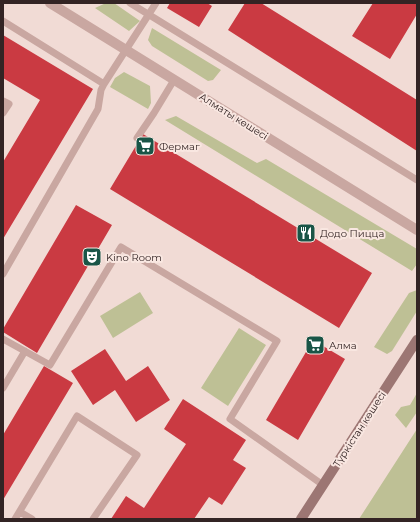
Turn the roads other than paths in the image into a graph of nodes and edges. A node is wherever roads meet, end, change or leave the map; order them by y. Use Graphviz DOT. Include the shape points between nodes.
graph roads {
  1 [pos="50,3"];
  2 [pos="130,3"];
  3 [pos="156,3"];
  4 [pos="149,14"];
  5 [pos="3,21"];
  6 [pos="126,50"];
  7 [pos="174,80"];
  8 [pos="104,84"];
  9 [pos="3,101"];
  10 [pos="3,113"];
  11 [pos="137,138"];
  12 [pos="417,180"];
  13 [pos="417,230"];
  14 [pos="3,274"];
  15 [pos="3,338"];
  16 [pos="417,340"];
  17 [pos="26,351"];
  18 [pos="3,388"];
  19 [pos="323,485"];
  20 [pos="20,512"];
  21 [pos="15,519"];
  22 [pos="32,519"];
  23 [pos="93,519"];
  24 [pos="301,519"];
  1 -- 6 [label="street, Алматы көшесі"];
  2 -- 4 [label="lane"];
  3 -- 4 [label="lane"];
  4 -- 6 [label="lane"];
  4 -- 12 [label="lane"];
  5 -- 8 [label="lane"];
  6 -- 7 [label="street, Алматы көшесі"];
  6 -- 8 [label="lane"];
  7 -- 11 [label="lane"];
  7 -- 13 [label="street, Алматы көшесі"];
  8 -- 14 [label="lane" via="98,109"];
  9 -- 10 [label="lane" via="9,104"];
  15 -- 17 [label="lane"];
  16 -- 19 [label="main road, Түркістан көшесі"];
  17 -- 18 [label="lane"];
  17 -- 19 [label="lane" via="50,365 121,247 277,341 230,420"];
  19 -- 24 [label="main road, Түркістан көшесі"];
  20 -- 21 [label="lane"];
  20 -- 22 [label="lane"];
  20 -- 23 [label="lane" via="77,416 137,456"];
}
